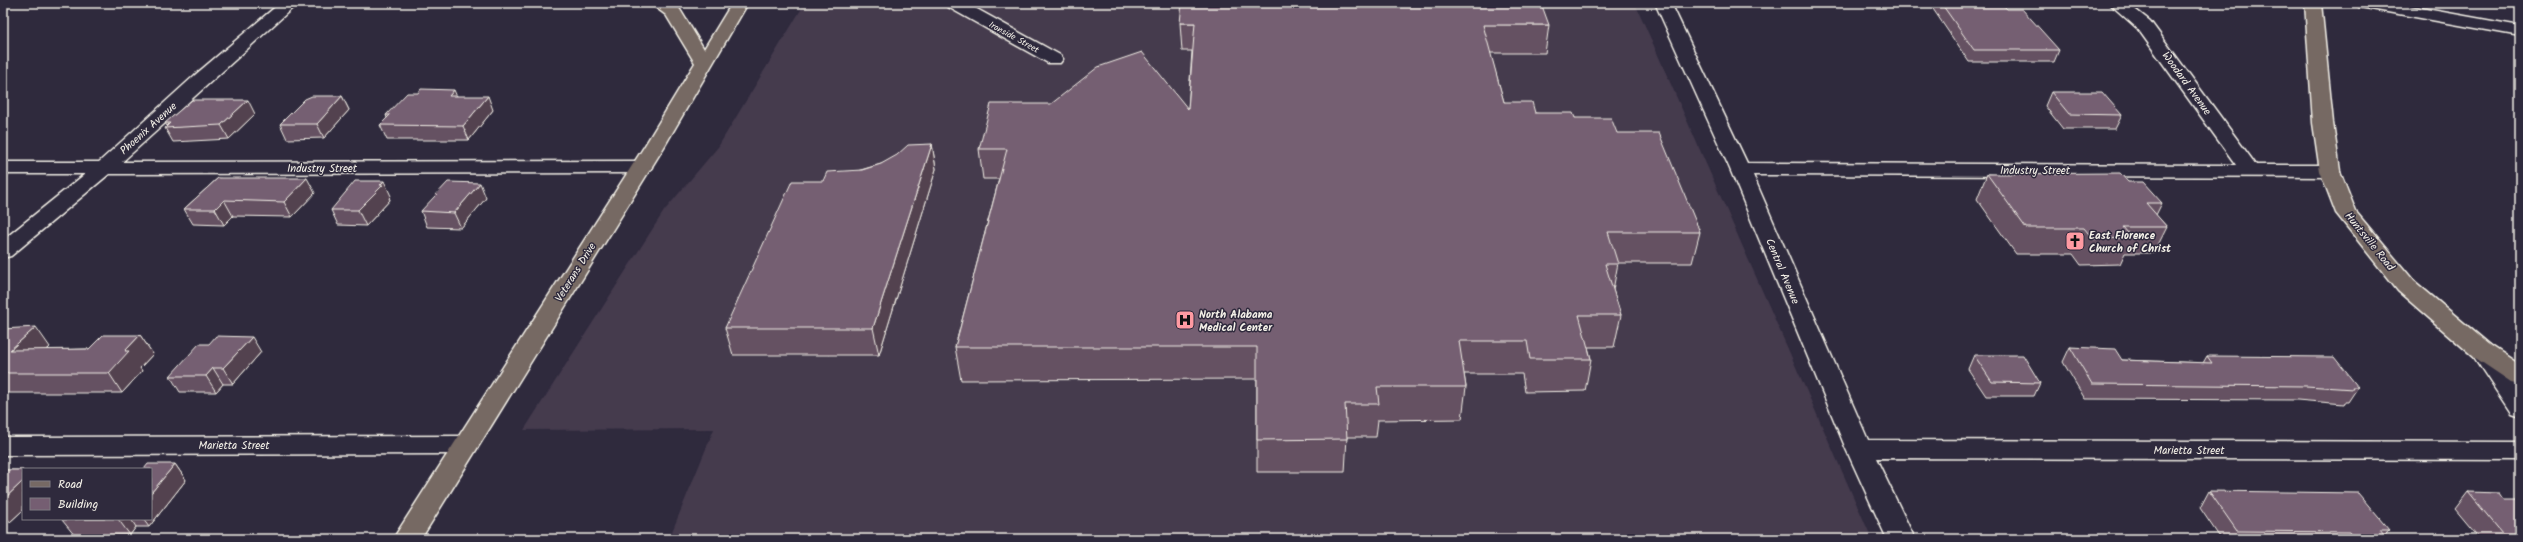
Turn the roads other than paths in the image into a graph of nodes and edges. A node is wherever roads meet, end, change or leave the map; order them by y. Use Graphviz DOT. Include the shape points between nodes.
graph roads {
  1 [pos="290,3"];
  2 [pos="658,3"];
  3 [pos="740,3"];
  4 [pos="954,3"];
  5 [pos="1663,3"];
  6 [pos="2116,3"];
  7 [pos="2313,3"];
  8 [pos="2365,3"];
  9 [pos="2520,31"];
  10 [pos="1054,59"];
  11 [pos="703,62"];
  12 [pos="642,167"];
  13 [pos="3,168"];
  14 [pos="104,168"];
  15 [pos="1740,169"];
  16 [pos="2250,170"];
  17 [pos="2330,171"];
  18 [pos="3,251"];
  19 [pos="2482,351"];
  20 [pos="2520,376"];
  21 [pos="2520,407"];
  22 [pos="465,445"];
  23 [pos="3,446"];
  24 [pos="1859,449"];
  25 [pos="2520,451"];
  26 [pos="407,539"];
  27 [pos="1901,539"];
  1 -- 14 [label="street, Phoenix Avenue" via="201,79"];
  2 -- 11 [label="main road" via="673,12"];
  3 -- 11 [label="main road, Veterans Drive"];
  4 -- 10 [label="street, Ironside Street"];
  5 -- 15 [label="street, Central Avenue"];
  6 -- 16 [label="street, Woodard Avenue" via="2144,25"];
  7 -- 17 [label="main road, Huntsville Road" via="2323,123"];
  8 -- 9 [label="street"];
  11 -- 12 [label="main road, Veterans Drive"];
  12 -- 14 [label="street, Industry Street"];
  12 -- 22 [label="main road, Veterans Drive"];
  13 -- 14 [label="street, Industry Street"];
  14 -- 18 [label="street, Phoenix Avenue"];
  15 -- 16 [label="street, Industry Street"];
  15 -- 24 [label="street, Central Avenue"];
  16 -- 17 [label="street, Industry Street"];
  17 -- 19 [label="main road, Huntsville Road" via="2346,213 2406,286"];
  19 -- 20 [label="main road, Huntsville Road"];
  19 -- 21 [label="street"];
  22 -- 23 [label="street, Marietta Street"];
  22 -- 26 [label="main road, Veterans Drive"];
  24 -- 25 [label="street, Marietta Street"];
  24 -- 27 [label="street, Central Avenue"];
}
